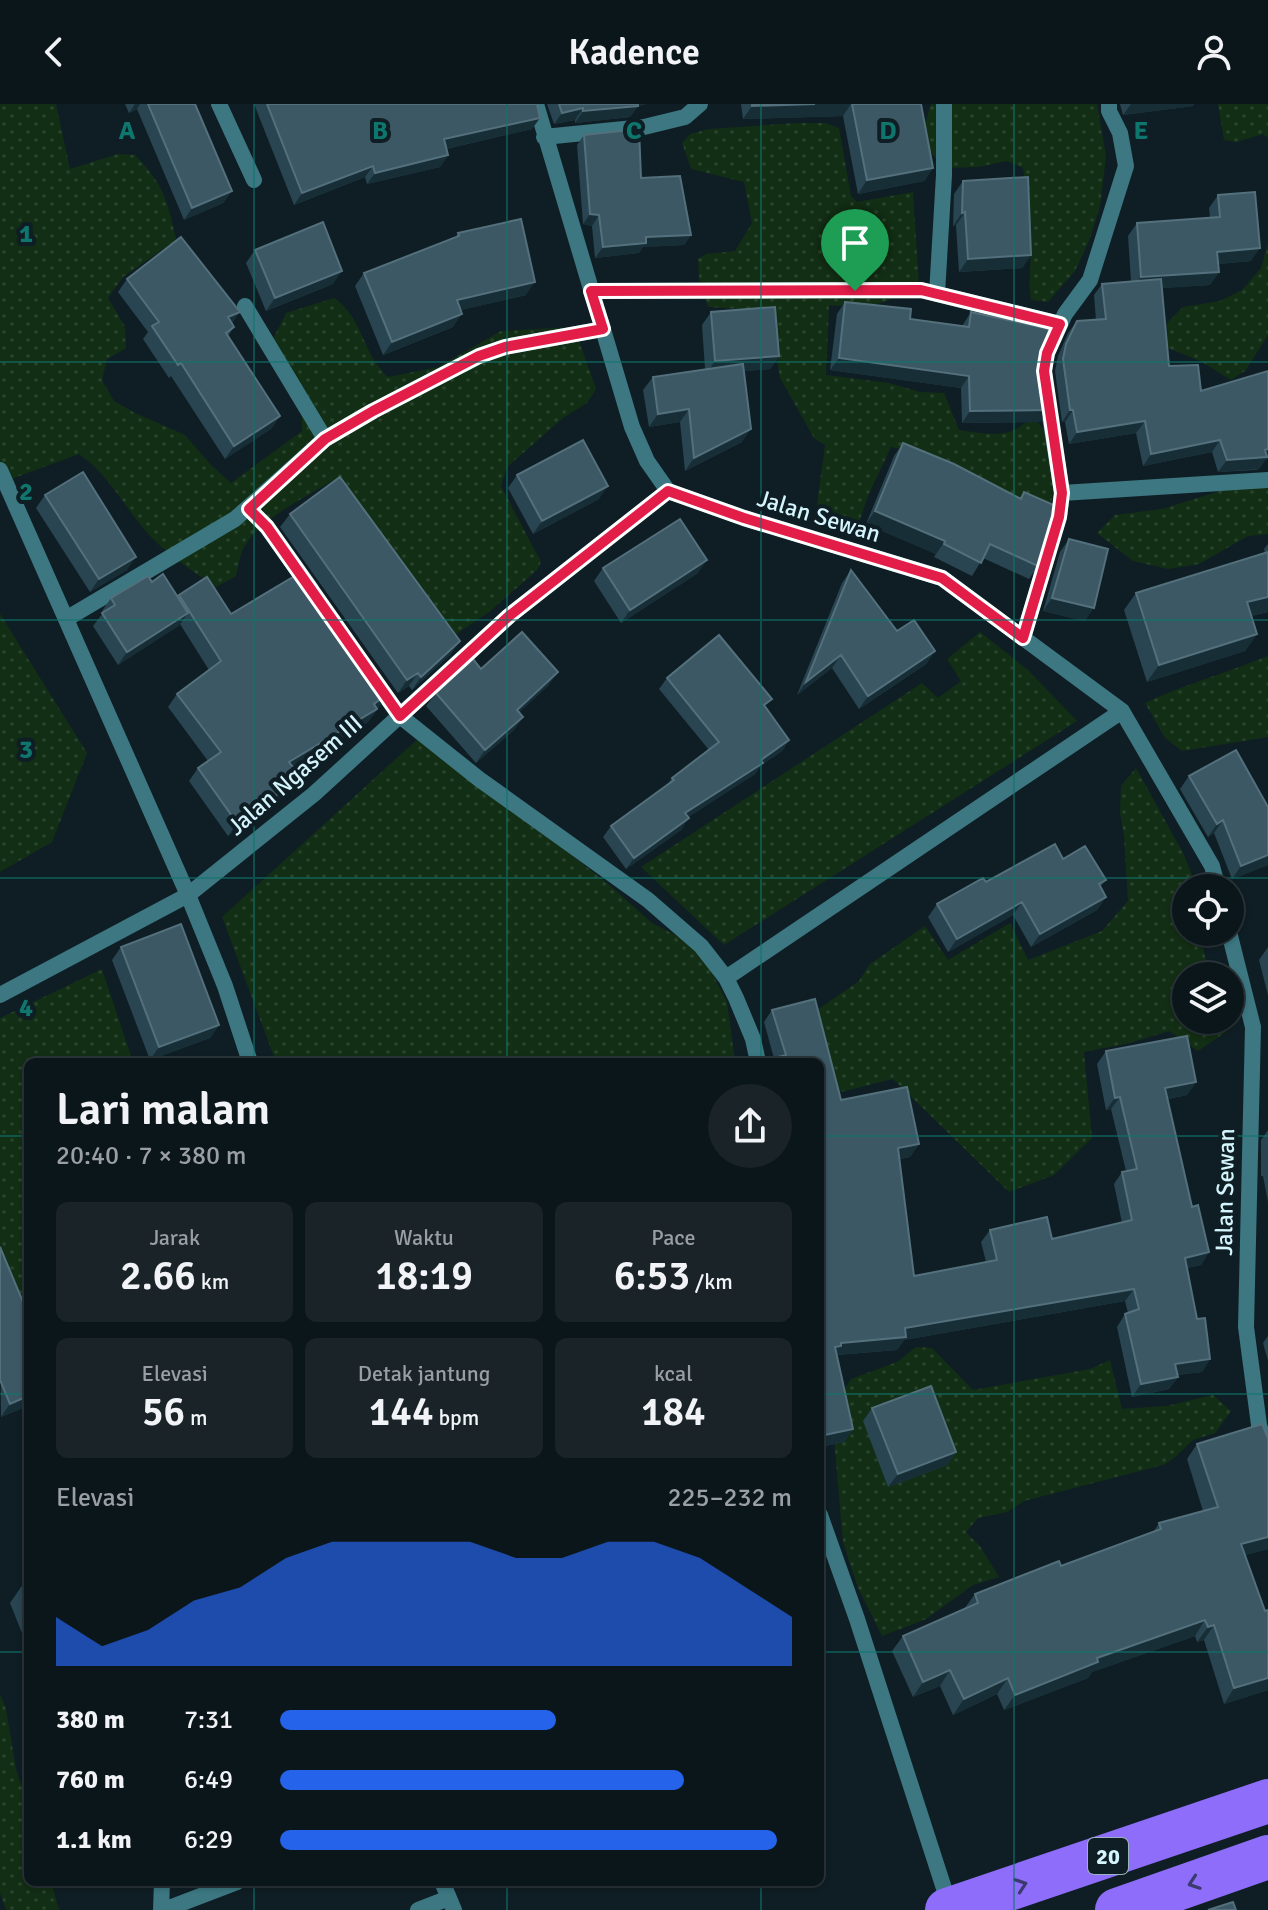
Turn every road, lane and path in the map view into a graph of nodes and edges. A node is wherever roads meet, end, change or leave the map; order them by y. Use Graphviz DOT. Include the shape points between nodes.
graph roads {
  1 [pos="219,104"];
  2 [pos="536,104"];
  3 [pos="700,104"];
  4 [pos="944,104"];
  5 [pos="1109,104"];
  6 [pos="544,137"];
  7 [pos="254,180"];
  8 [pos="591,291"];
  9 [pos="937,294"];
  10 [pos="245,306"];
  11 [pos="1060,324"];
  12 [pos="603,329"];
  13 [pos="325,439"];
  14 [pos="0,470"];
  15 [pos="1268,480"];
  16 [pos="668,491"];
  17 [pos="1062,493"];
  18 [pos="249,509"];
  19 [pos="319,601"];
  20 [pos="66,619"];
  21 [pos="1023,638"];
  22 [pos="364,665"];
  23 [pos="1122,711"];
  24 [pos="400,716"];
  25 [pos="1214,874"];
  26 [pos="188,895"];
  27 [pos="1233,946"];
  28 [pos="726,978"];
  29 [pos="0,995"];
  30 [pos="249,1058"];
  31 [pos="757,1058"];
  32 [pos="1264,1424"];
  33 [pos="1268,1454"];
  34 [pos="824,1526"];
  35 [pos="1268,1801"];
  36 [pos="1268,1857"];
  37 [pos="162,1886"];
  38 [pos="226,1886"];
  39 [pos="448,1897"];
  40 [pos="949,1909"];
  41 [pos="162,1910"];
  42 [pos="418,1910"];
  43 [pos="1117,1910"];
  1 -- 7 [label="street"];
  2 -- 6 [label="street"];
  3 -- 6 [label="street" via="685,117 644,127"];
  4 -- 9 [label="street"];
  5 -- 11 [label="street" via="1126,166 1090,280"];
  6 -- 8 [label="street"];
  8 -- 9 [label="street"];
  8 -- 12 [label="street"];
  9 -- 11 [label="street"];
  10 -- 13 [label="street"];
  11 -- 17 [label="street" via="1044,371"];
  12 -- 13 [label="street" via="479,356"];
  12 -- 16 [label="street" via="632,427"];
  13 -- 18 [label="street"];
  14 -- 20 [label="street"];
  15 -- 17 [label="street"];
  16 -- 21 [label="street, Jalan Sewan" via="942,578"];
  16 -- 24 [label="street, Jalan Ngasem III" via="509,616"];
  17 -- 21 [label="street"];
  18 -- 19 [label="street"];
  18 -- 20 [label="street"];
  20 -- 26 [label="street"];
  21 -- 23 [label="street, Jalan Sewan"];
  22 -- 24 [label="street"];
  23 -- 25 [label="street, Jalan Sewan"];
  23 -- 28 [label="street"];
  24 -- 26 [label="street, Jalan Ngasem III" via="314,794"];
  24 -- 28 [label="street" via="648,900 701,946"];
  26 -- 29 [label="street, Jalan Ngasem III"];
  26 -- 30 [label="street"];
  27 -- 32 [label="street, Jalan Sewan" via="1253,1027 1246,1327"];
  28 -- 31 [label="street"];
  32 -- 33 [label="street, Jalan Sewan"];
  34 -- 40 [label="street"];
  40 -- 35 [label="highway, 20, one-way"];
  36 -- 43 [label="highway, 20, one-way"];
  37 -- 41 [label="street"];
  38 -- 41 [label="street"];
  39 -- 42 [label="street"];
}
